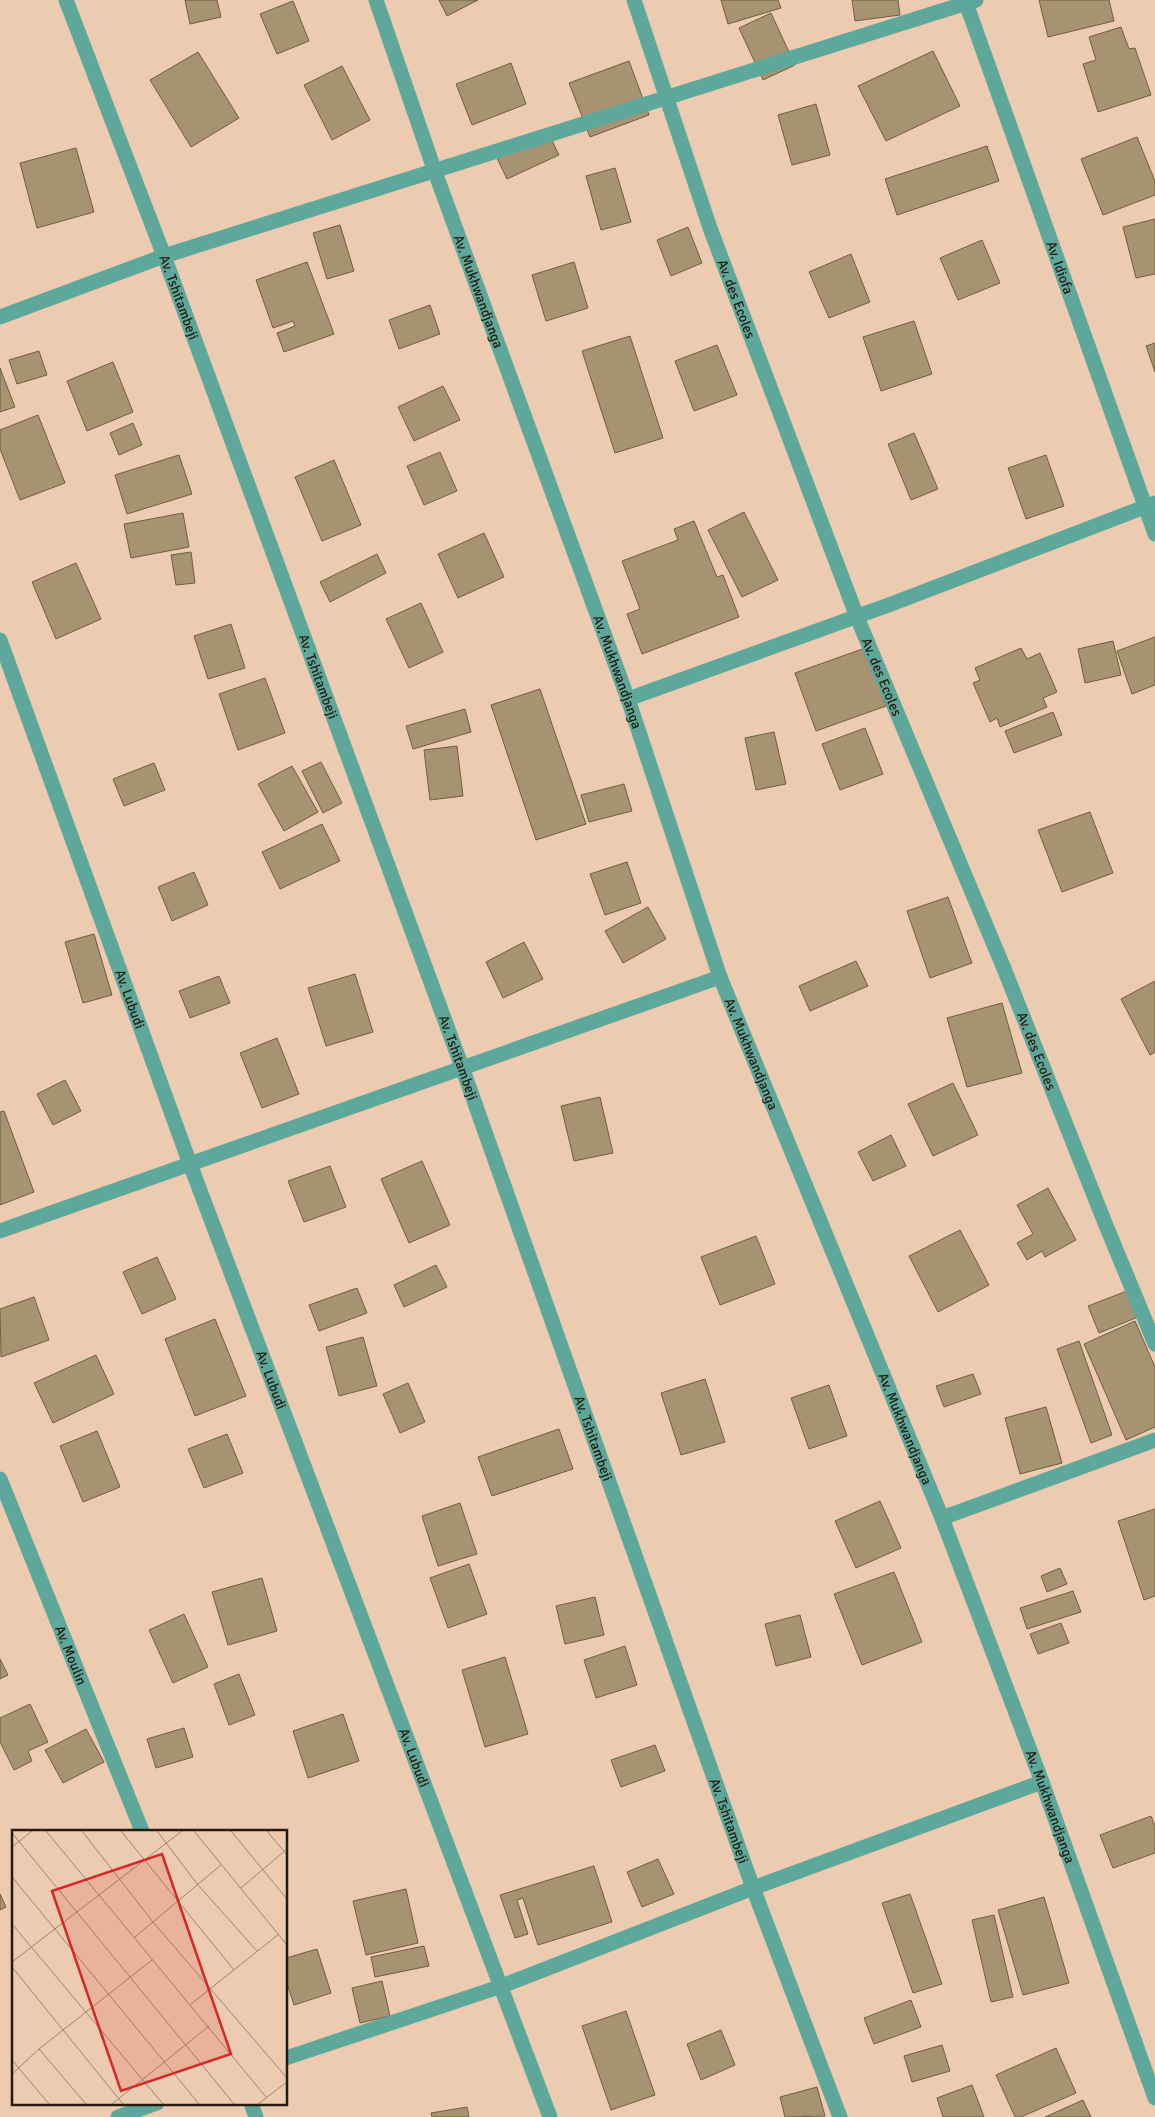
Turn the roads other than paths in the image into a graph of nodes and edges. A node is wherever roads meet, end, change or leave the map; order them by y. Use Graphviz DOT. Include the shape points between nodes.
graph roads {
  1 [pos="66,0"];
  2 [pos="376,0"];
  3 [pos="634,0"];
  4 [pos="969,1"];
  5 [pos="667,97"];
  6 [pos="435,172"];
  7 [pos="164,256"];
  8 [pos="0,317"];
  9 [pos="1150,505"];
  10 [pos="1155,534"];
  11 [pos="856,617"];
  12 [pos="0,640"];
  13 [pos="628,699"];
  14 [pos="720,977"];
  15 [pos="462,1067"];
  16 [pos="190,1164"];
  17 [pos="0,1231"];
  18 [pos="1155,1344"];
  19 [pos="1155,1440"];
  20 [pos="0,1479"];
  21 [pos="942,1518"];
  22 [pos="1042,1782"];
  23 [pos="142,1830"];
  24 [pos="753,1888"];
  25 [pos="502,1986"];
  26 [pos="288,2057"];
  27 [pos="1155,2098"];
  28 [pos="154,2104"];
  29 [pos="251,2104"];
  30 [pos="118,2117"];
  31 [pos="256,2117"];
  32 [pos="550,2117"];
  33 [pos="840,2117"];
  1 -- 7 [label="street, Av. Tshitambeji"];
  2 -- 6 [label="street, Av. Mukhwandjanga"];
  3 -- 5 [label="street, Av. des Ecoles"];
  4 -- 5 [label="street"];
  4 -- 9 [label="street, Av. Idiofa"];
  5 -- 6 [label="street"];
  5 -- 11 [label="street, Av. des Ecoles" via="710,228"];
  6 -- 7 [label="street"];
  6 -- 13 [label="street, Av. Mukhwandjanga"];
  7 -- 8 [label="street"];
  7 -- 15 [label="street, Av. Tshitambeji"];
  9 -- 10 [label="street, Av. Idiofa"];
  9 -- 11 [label="street"];
  11 -- 13 [label="street"];
  11 -- 18 [label="street, Av. des Ecoles" via="1005,971"];
  12 -- 16 [label="street, Av. Lubudi"];
  13 -- 14 [label="street, Av. Mukhwandjanga"];
  14 -- 15 [label="street"];
  14 -- 21 [label="street, Av. Mukhwandjanga"];
  15 -- 16 [label="street"];
  15 -- 24 [label="street, Av. Tshitambeji"];
  16 -- 17 [label="street"];
  16 -- 25 [label="street, Av. Lubudi"];
  19 -- 21 [label="street"];
  20 -- 23 [label="street, Av. Moulin"];
  21 -- 22 [label="street, Av. Mukhwandjanga"];
  22 -- 24 [label="street"];
  22 -- 27 [label="street, Av. Mukhwandjanga"];
  24 -- 25 [label="street"];
  24 -- 33 [label="street, Av. Tshitambeji"];
  25 -- 26 [label="street"];
  25 -- 32 [label="street, Av. Lubudi"];
  28 -- 30 [label="street"];
  29 -- 31 [label="street"];
}
